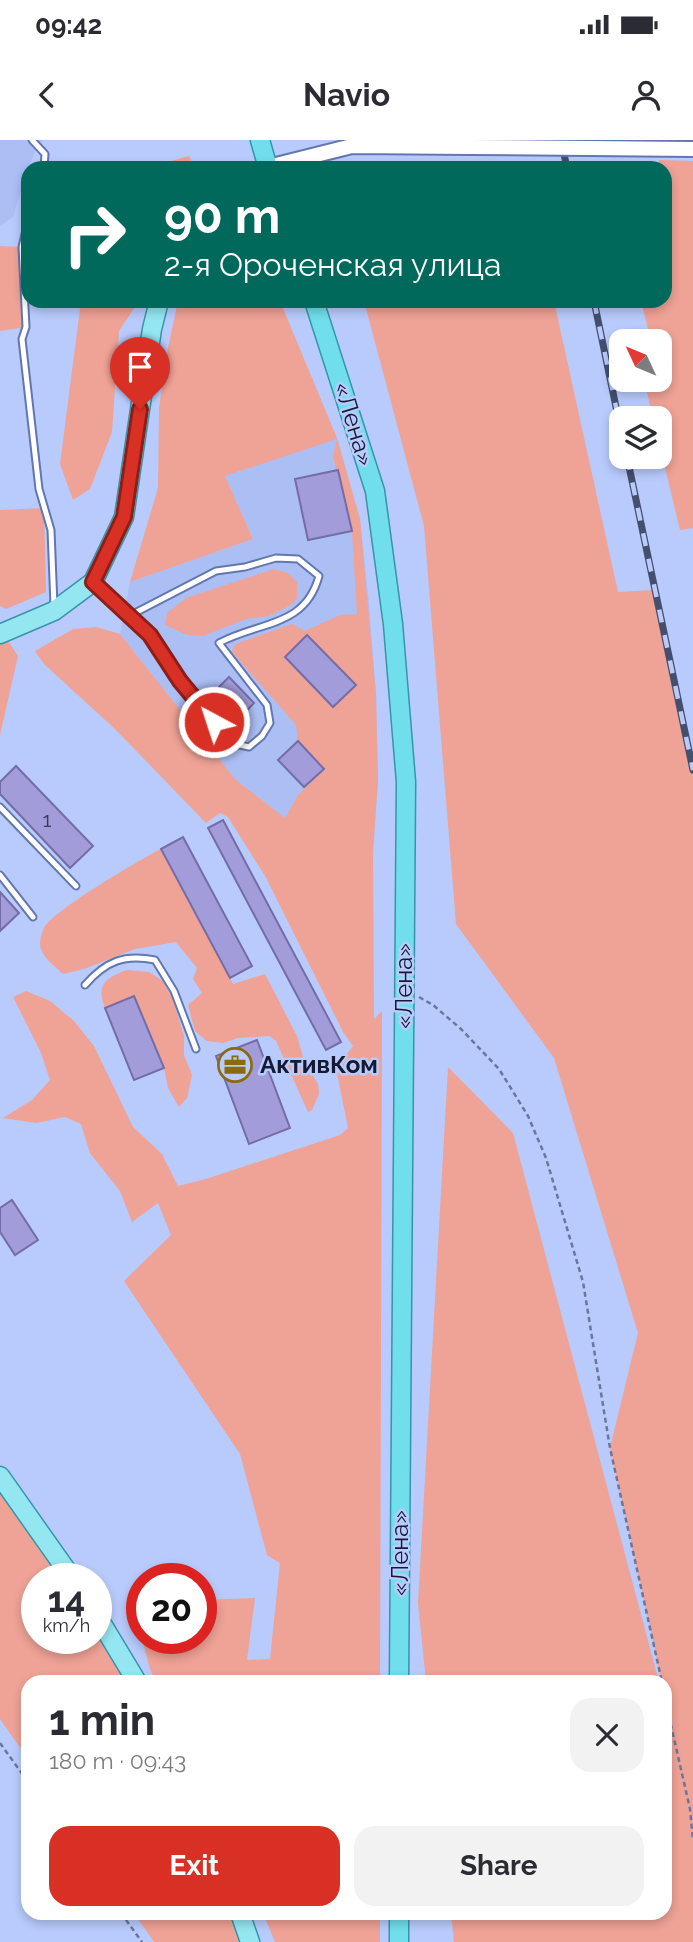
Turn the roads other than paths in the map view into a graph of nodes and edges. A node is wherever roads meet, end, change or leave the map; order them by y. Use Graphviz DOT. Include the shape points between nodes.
graph roads {
  1 [pos="32,140"];
  2 [pos="260,140"];
  3 [pos="693,149"];
  4 [pos="44,161"];
  5 [pos="265,161"];
  6 [pos="294,161"];
  7 [pos="25,308"];
  8 [pos="157,308"];
  9 [pos="316,308"];
  10 [pos="93,582"];
  11 [pos="54,611"];
  12 [pos="129,616"];
  13 [pos="1,633"];
  14 [pos="0,807"];
  15 [pos="0,874"];
  16 [pos="76,886"];
  17 [pos="33,917"];
  18 [pos="85,985"];
  19 [pos="196,1049"];
  20 [pos="0,1476"];
  21 [pos="61,1563"];
  22 [pos="112,1641"];
  23 [pos="133,1675"];
  24 [pos="400,1675"];
  25 [pos="242,1920"];
  26 [pos="399,1920"];
  27 [pos="250,1942"];
  28 [pos="399,1942"];
  1 -- 4 [label="lane"];
  2 -- 5 [label="highway"];
  3 -- 6 [label="street, bridge" via="352,146"];
  7 -- 11 [label="lane" via="22,339 40,489 51,530"];
  8 -- 10 [label="main road" via="124,517"];
  9 -- 24 [label="highway, «Лена»" via="376,491 406,782"];
  10 -- 11 [label="main road"];
  10 -- 12 [label="lane"];
  11 -- 13 [label="main road"];
  12 -- 12 [label="lane" via="150,635 230,743 249,747 270,723 267,705 219,643 287,619 306,604 319,576 298,559 275,558 216,571"];
  14 -- 16 [label="lane"];
  15 -- 17 [label="lane"];
  18 -- 19 [label="lane" via="123,958 155,960 174,991"];
  20 -- 21 [label="main road"];
  22 -- 23 [label="main road"];
  25 -- 27 [label="main road"];
  26 -- 28 [label="highway"];
}
